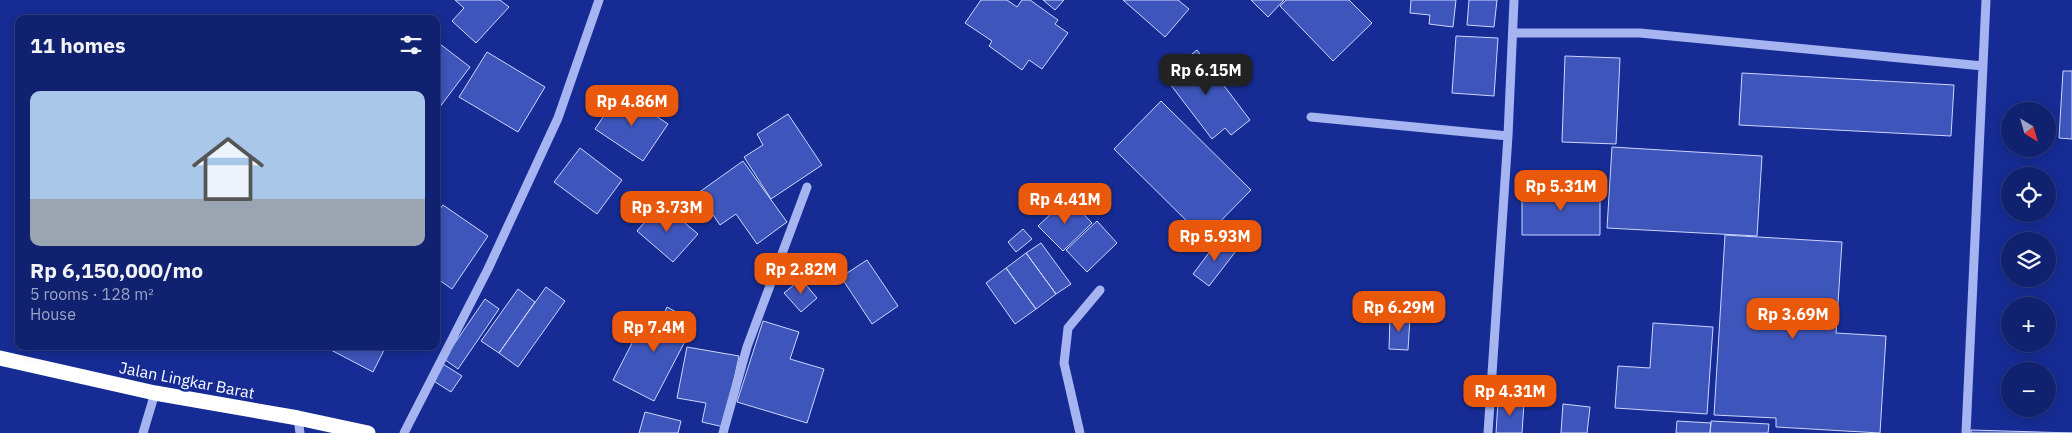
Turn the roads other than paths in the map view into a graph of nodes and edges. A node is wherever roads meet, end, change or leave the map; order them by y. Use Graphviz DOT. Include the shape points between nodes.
graph roads {
  1 [pos="599,0"];
  2 [pos="1514,0"];
  3 [pos="1986,0"];
  4 [pos="1514,33"];
  5 [pos="1983,66"];
  6 [pos="1311,117"];
  7 [pos="1508,136"];
  8 [pos="807,188"];
  9 [pos="1100,290"];
  10 [pos="0,358"];
  11 [pos="155,393"];
  12 [pos="298,418"];
  13 [pos="143,433"];
  14 [pos="300,433"];
  15 [pos="368,433"];
  16 [pos="404,433"];
  17 [pos="723,433"];
  18 [pos="1080,433"];
  19 [pos="1488,433"];
  20 [pos="1966,433"];
  1 -- 16 [label="street" via="558,118 488,269"];
  2 -- 4 [label="street"];
  3 -- 5 [label="street"];
  4 -- 5 [label="street" via="1640,33"];
  4 -- 7 [label="street"];
  5 -- 20 [label="street"];
  6 -- 7 [label="street"];
  7 -- 19 [label="street"];
  8 -- 17 [label="street" via="748,347"];
  9 -- 18 [label="street" via="1068,328 1064,362"];
  10 -- 11 [label="highway, Jalan Lingkar Barat"];
  11 -- 12 [label="highway, Jalan Lingkar Barat"];
  11 -- 13 [label="street"];
  12 -- 14 [label="street"];
  12 -- 15 [label="highway, Jalan Lingkar Barat"];
}
